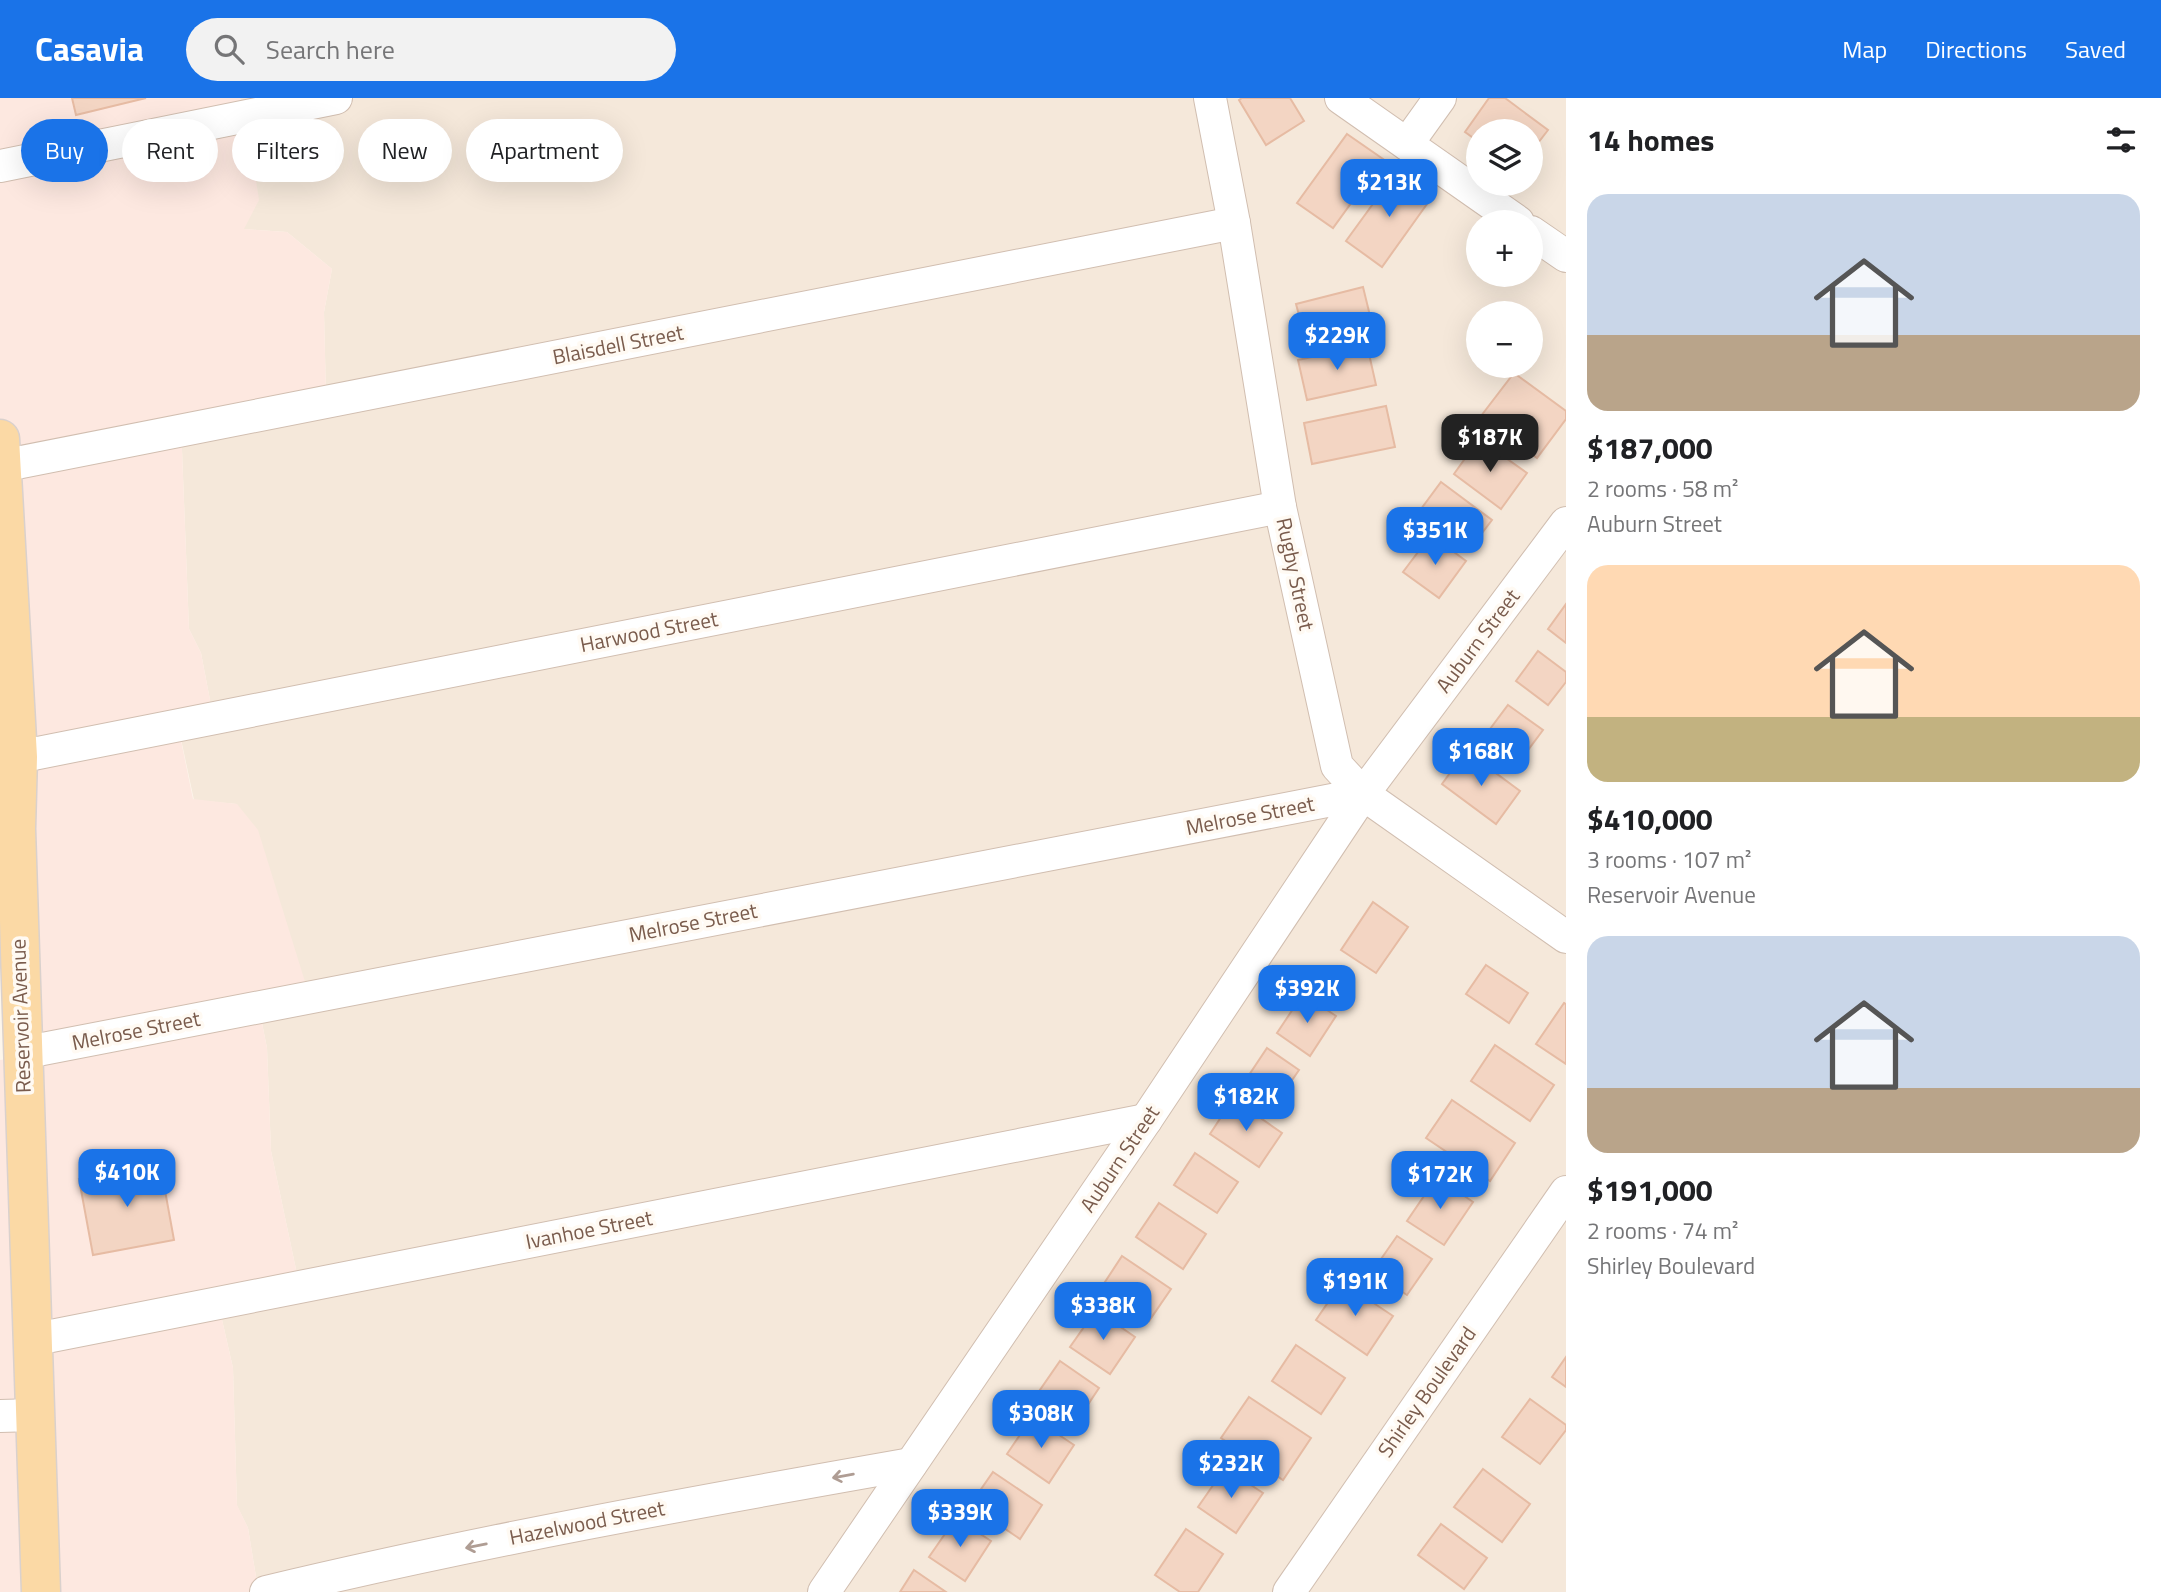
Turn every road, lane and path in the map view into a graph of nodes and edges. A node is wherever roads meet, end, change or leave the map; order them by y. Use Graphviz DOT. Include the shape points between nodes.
graph roads {
  1 [pos="336,98"];
  2 [pos="1210,98"];
  3 [pos="1341,98"];
  4 [pos="1440,98"];
  5 [pos="1407,144"];
  6 [pos="0,166"];
  7 [pos="1501,210"];
  8 [pos="1234,223"];
  9 [pos="1543,240"];
  10 [pos="1566,256"];
  11 [pos="1,453"];
  12 [pos="1280,506"];
  13 [pos="1566,523"];
  14 [pos="8,718"];
  15 [pos="18,757"];
  16 [pos="1363,794"];
  17 [pos="1566,937"];
  18 [pos="22,1053"];
  19 [pos="1146,1120"];
  20 [pos="1566,1192"];
  21 [pos="31,1340"];
  22 [pos="17,1415"];
  23 [pos="911,1464"];
  24 [pos="41,1592"];
  25 [pos="266,1592"];
  26 [pos="824,1592"];
  27 [pos="1289,1592"];
  1 -- 6 [label="street"];
  2 -- 8 [label="street, Rugby Street"];
  3 -- 5 [label="street"];
  4 -- 5 [label="street"];
  5 -- 7 [label="street"];
  8 -- 11 [label="street, Blaisdell Street"];
  8 -- 12 [label="street, Rugby Street"];
  9 -- 10 [label="street"];
  11 -- 14 [label="main road, Reservoir Avenue"];
  12 -- 15 [label="street, Harwood Street"];
  12 -- 16 [label="street, Rugby Street" via="1337,766"];
  13 -- 16 [label="street, Auburn Street"];
  14 -- 15 [label="main road, Reservoir Avenue"];
  15 -- 18 [label="main road, Reservoir Avenue"];
  16 -- 17 [label="street, Rugby Street"];
  16 -- 18 [label="street, Melrose Street"];
  16 -- 19 [label="street, Auburn Street"];
  18 -- 21 [label="main road, Reservoir Avenue"];
  19 -- 21 [label="street, Ivanhoe Street"];
  19 -- 23 [label="street, Auburn Street"];
  20 -- 27 [label="street, Shirley Boulevard"];
  21 -- 22 [label="main road, Reservoir Avenue"];
  22 -- 24 [label="main road, Reservoir Avenue"];
  23 -- 25 [label="street, Hazelwood Street, one-way" via="696,1502"];
  23 -- 26 [label="street, Auburn Street"];
}
